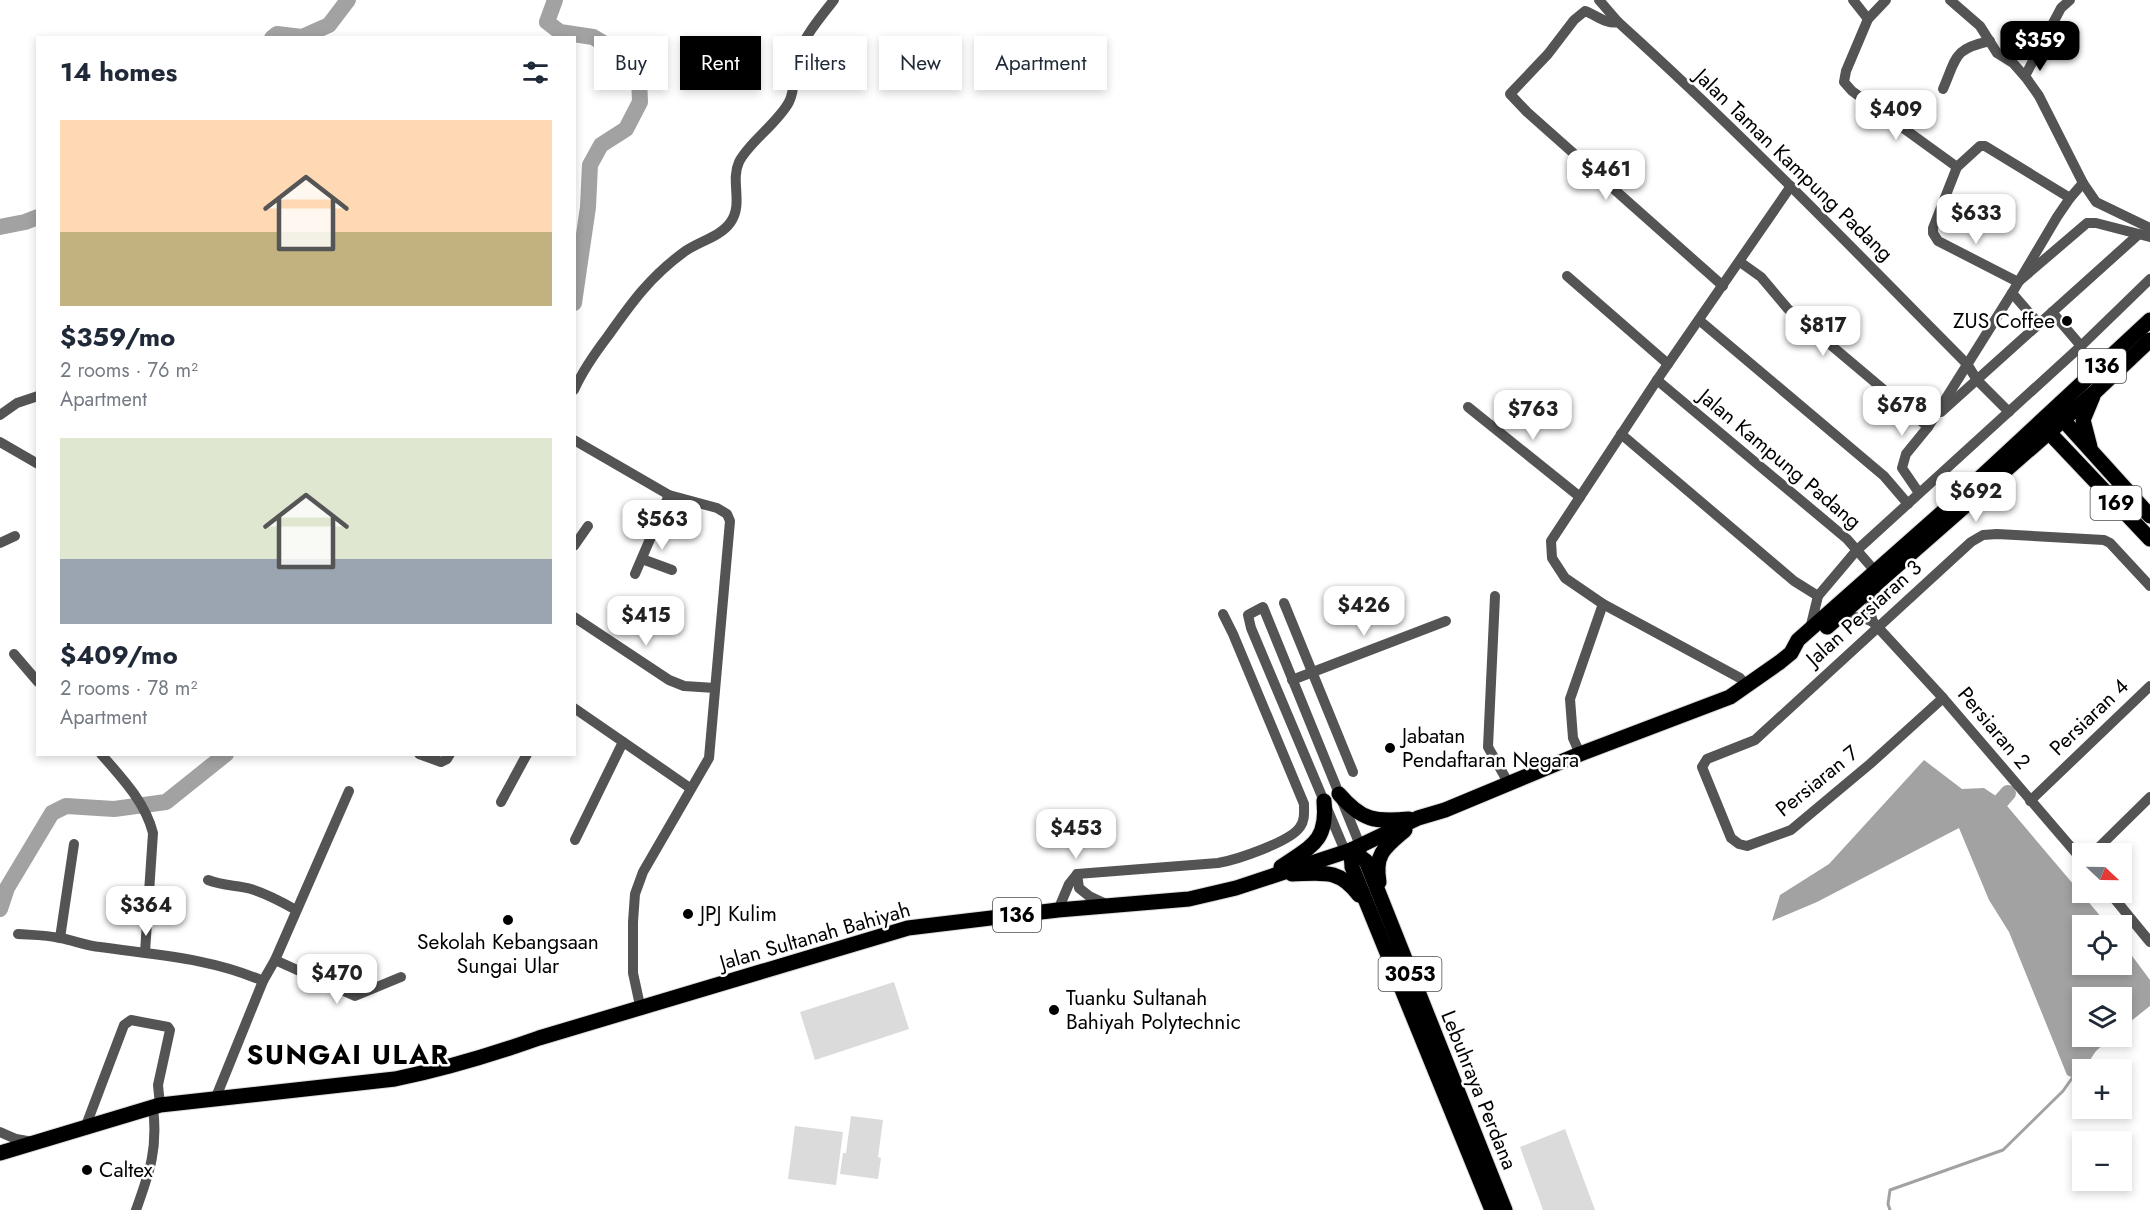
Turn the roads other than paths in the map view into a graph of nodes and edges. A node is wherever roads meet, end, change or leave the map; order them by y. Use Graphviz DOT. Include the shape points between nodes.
graph roads {
  1 [pos="834,0"];
  2 [pos="1599,0"];
  3 [pos="1853,0"];
  4 [pos="1886,0"];
  5 [pos="1950,0"];
  6 [pos="2070,0"];
  7 [pos="1868,20"];
  8 [pos="1618,22"];
  9 [pos="1990,41"];
  10 [pos="2025,76"];
  11 [pos="1943,89"];
  12 [pos="1957,168"];
  13 [pos="2083,183"];
  14 [pos="1791,186"];
  15 [pos="2070,198"];
  16 [pos="2150,228"];
  17 [pos="2145,235"];
  18 [pos="1740,262"];
  19 [pos="1566,276"];
  20 [pos="2150,279"];
  21 [pos="2019,282"];
  22 [pos="1723,286"];
  23 [pos="2012,293"];
  24 [pos="2052,312"];
  25 [pos="1699,320"];
  26 [pos="2150,321"];
  27 [pos="2039,324"];
  28 [pos="2150,339"];
  29 [pos="2081,346"];
  30 [pos="1668,364"];
  31 [pos="1966,364"];
  32 [pos="1657,380"];
  33 [pos="1977,380"];
  34 [pos="576,386"];
  35 [pos="2096,391"];
  36 [pos="36,397"];
  37 [pos="1468,407"];
  38 [pos="2008,412"];
  39 [pos="0,415"];
  40 [pos="2058,415"];
  41 [pos="1930,424"];
  42 [pos="2044,428"];
  43 [pos="1621,434"];
  44 [pos="576,441"];
  45 [pos="0,442"];
  46 [pos="2029,450"];
  47 [pos="2094,456"];
  48 [pos="36,463"];
  49 [pos="2082,467"];
  50 [pos="1919,493"];
  51 [pos="669,495"];
  52 [pos="1580,497"];
  53 [pos="1908,504"];
  54 [pos="2150,516"];
  55 [pos="588,526"];
  56 [pos="15,536"];
  57 [pos="2150,539"];
  58 [pos="0,543"];
  59 [pos="576,543"];
  60 [pos="1856,551"];
  61 [pos="642,559"];
  62 [pos="672,570"];
  63 [pos="635,574"];
  64 [pos="1877,578"];
  65 [pos="2150,586"];
  66 [pos="1496,596"];
  67 [pos="1818,596"];
  68 [pos="1284,603"];
  69 [pos="1603,604"];
  70 [pos="1223,614"];
  71 [pos="576,618"];
  72 [pos="1837,619"];
  73 [pos="1446,621"];
  74 [pos="1876,624"];
  75 [pos="1251,628"];
  76 [pos="1810,629"];
  77 [pos="1233,634"];
  78 [pos="1791,652"];
  79 [pos="14,654"];
  80 [pos="1312,672"];
  81 [pos="36,679"];
  82 [pos="1292,680"];
  83 [pos="1747,686"];
  84 [pos="2150,686"];
  85 [pos="715,688"];
  86 [pos="1943,698"];
  87 [pos="576,709"];
  88 [pos="623,742"];
  89 [pos="1580,754"];
  90 [pos="103,756"];
  91 [pos="424,756"];
  92 [pos="526,756"];
  93 [pos="448,757"];
  94 [pos="1353,772"];
  95 [pos="1509,784"];
  96 [pos="690,788"];
  97 [pos="349,791"];
  98 [pos="1339,795"];
  99 [pos="2150,797"];
  100 [pos="1324,801"];
  101 [pos="2030,801"];
  102 [pos="501,802"];
  103 [pos="1717,806"];
  104 [pos="1418,818"];
  105 [pos="575,840"];
  106 [pos="2103,843"];
  107 [pos="74,844"];
  108 [pos="1352,849"];
  109 [pos="2072,849"];
  110 [pos="1077,874"];
  111 [pos="1268,876"];
  112 [pos="208,880"];
  113 [pos="2118,903"];
  114 [pos="1109,906"];
  115 [pos="296,910"];
  116 [pos="1058,910"];
  117 [pos="1381,918"];
  118 [pos="18,934"];
  119 [pos="1395,936"];
  120 [pos="60,938"];
  121 [pos="2150,942"];
  122 [pos="145,952"];
  123 [pos="275,960"];
  124 [pos="401,977"];
  125 [pos="263,981"];
  126 [pos="640,1010"];
  127 [pos="1424,1047"];
  128 [pos="1455,1087"];
  129 [pos="216,1098"];
  130 [pos="156,1106"];
  131 [pos="85,1128"];
  132 [pos="0,1132"];
  133 [pos="39,1142"];
  134 [pos="0,1153"];
  135 [pos="136,1210"];
  136 [pos="1492,1210"];
  137 [pos="1505,1210"];
  1 -- 34 [label="street" via="799,53 790,101 740,160 736,211 731,223 686,250 649,281 583,370"];
  2 -- 8 [label="street"];
  3 -- 7 [label="street"];
  4 -- 7 [label="street"];
  5 -- 9 [label="street" via="1980,26"];
  6 -- 10 [label="street" via="2061,8"];
  7 -- 12 [label="street" via="1844,82"];
  8 -- 14 [label="street, Jalan Taman Kampung Padang"];
  8 -- 22 [label="street, Jalan Taman Kampung Padang" via="1585,11 1510,94"];
  9 -- 10 [label="street" via="1997,53"];
  9 -- 11 [label="street" via="1960,51"];
  10 -- 13 [label="street"];
  12 -- 15 [label="street" via="1983,145"];
  12 -- 21 [label="street" via="1933,233 1940,242"];
  13 -- 15 [label="street"];
  13 -- 16 [label="street" via="2100,205"];
  14 -- 18 [label="street"];
  14 -- 31 [label="street, Jalan Taman Kampung Padang"];
  15 -- 21 [label="street"];
  17 -- 21 [label="street" via="2088,223"];
  17 -- 24 [label="street"];
  18 -- 22 [label="street"];
  18 -- 41 [label="street" via="1761,277 1788,309"];
  19 -- 30 [label="street"];
  20 -- 29 [label="street"];
  21 -- 23 [label="street"];
  22 -- 25 [label="street"];
  23 -- 27 [label="street"];
  23 -- 31 [label="street"];
  24 -- 27 [label="street"];
  24 -- 29 [label="street"];
  25 -- 30 [label="street"];
  25 -- 53 [label="street" via="1884,476"];
  26 -- 40 [label="main road, Jalan Sultanah Bahiyah / 136"];
  27 -- 33 [label="street"];
  28 -- 35 [label="main road, Jalan Sultanah Bahiyah / 136"];
  29 -- 38 [label="street"];
  30 -- 32 [label="street"];
  31 -- 33 [label="street, Jalan Taman Kampung Padang"];
  31 -- 41 [label="street"];
  32 -- 43 [label="street"];
  32 -- 60 [label="street, Jalan Kampung Padang" via="1847,538"];
  33 -- 38 [label="street, Jalan Taman Kampung Padang"];
  33 -- 41 [label="street"];
  35 -- 40 [label="main road, Jalan Sultanah Bahiyah / 136"];
  35 -- 47 [label="main road" via="2083,420"];
  36 -- 39 [label="street"];
  37 -- 52 [label="street"];
  38 -- 50 [label="street"];
  40 -- 42 [label="main road, Jalan Sultanah Bahiyah / 136"];
  40 -- 47 [label="main road, 169"];
  41 -- 50 [label="street" via="1906,454 1902,468"];
  42 -- 46 [label="main road, Jalan Sultanah Bahiyah / 136"];
  42 -- 49 [label="main road, 169"];
  42 -- 64 [label="main road, Jalan Sultanah Bahiyah / 136"];
  43 -- 52 [label="street"];
  43 -- 67 [label="street" via="1794,581"];
  44 -- 51 [label="street"];
  45 -- 48 [label="street"];
  46 -- 49 [label="main road" via="2051,450"];
  46 -- 64 [label="main road, Jalan Sultanah Bahiyah / 136"];
  47 -- 54 [label="main road, 169"];
  49 -- 57 [label="main road, 169"];
  50 -- 53 [label="street"];
  51 -- 61 [label="street"];
  51 -- 85 [label="street" via="717,508 730,521"];
  52 -- 69 [label="street" via="1551,541 1552,558 1565,578"];
  53 -- 60 [label="street"];
  55 -- 59 [label="street"];
  56 -- 58 [label="street"];
  60 -- 64 [label="street, Jalan Kampung Padang"];
  60 -- 67 [label="street"];
  61 -- 62 [label="street"];
  61 -- 63 [label="street"];
  64 -- 72 [label="main road, Jalan Sultanah Bahiyah / 136"];
  64 -- 74 [label="street" via="1870,601 1870,614"];
  64 -- 76 [label="main road, Jalan Sultanah Bahiyah / 136"];
  65 -- 74 [label="street, Jalan Persiaran 3" via="2104,540 1997,534 1983,536 1956,555"];
  66 -- 95 [label="street" via="1488,747"];
  67 -- 76 [label="street"];
  68 -- 80 [label="street"];
  69 -- 83 [label="street" via="1740,678"];
  69 -- 89 [label="street" via="1570,699 1573,738"];
  70 -- 77 [label="street"];
  71 -- 85 [label="street" via="669,680 684,686"];
  72 -- 74 [label="street" via="1851,616"];
  72 -- 78 [label="main road, Jalan Sultanah Bahiyah / 136" via="1804,647"];
  73 -- 80 [label="street"];
  74 -- 86 [label="street, Persiaran 2"];
  74 -- 103 [label="street, Jalan Persiaran 3" via="1755,740 1707,759 1701,768"];
  75 -- 77 [label="street"];
  75 -- 82 [label="street" via="1248,615 1263,607"];
  75 -- 100 [label="street"];
  76 -- 78 [label="main road, Jalan Sultanah Bahiyah / 136"];
  77 -- 110 [label="street" via="1304,804 1299,829 1291,837 1237,860"];
  78 -- 83 [label="main road, Jalan Sultanah Bahiyah / 136"];
  79 -- 81 [label="street"];
  80 -- 82 [label="street"];
  80 -- 94 [label="street"];
  82 -- 98 [label="street"];
  83 -- 89 [label="main road, Jalan Sultanah Bahiyah / 136" via="1730,697"];
  84 -- 101 [label="street, Persiaran 4"];
  85 -- 96 [label="street" via="709,758"];
  86 -- 101 [label="street, Persiaran 2"];
  86 -- 103 [label="street, Persiaran 7" via="1791,830 1747,846 1739,844 1731,838"];
  87 -- 88 [label="street"];
  88 -- 96 [label="street"];
  88 -- 105 [label="street"];
  89 -- 95 [label="main road, Jalan Sultanah Bahiyah / 136"];
  90 -- 122 [label="street" via="139,801 153,833"];
  91 -- 93 [label="street" via="441,762"];
  92 -- 102 [label="street"];
  95 -- 104 [label="main road, Jalan Sultanah Bahiyah / 136"];
  96 -- 126 [label="street" via="643,872 635,894 633,972"];
  97 -- 115 [label="street"];
  98 -- 104 [label="main road" via="1352,809 1374,819"];
  98 -- 108 [label="street"];
  99 -- 106 [label="street"];
  100 -- 108 [label="street"];
  100 -- 111 [label="main road" via="1326,818 1320,836"];
  101 -- 109 [label="street, Persiaran 2"];
  104 -- 108 [label="main road, Jalan Sultanah Bahiyah / 136"];
  104 -- 117 [label="main road" via="1378,858"];
  107 -- 120 [label="street"];
  108 -- 111 [label="main road, Jalan Sultanah Bahiyah / 136"];
  108 -- 117 [label="main road, Lebuhraya Perdana / 3053"];
  110 -- 114 [label="street" via="1079,888"];
  110 -- 116 [label="street"];
  111 -- 114 [label="main road, Jalan Sultanah Bahiyah / 136" via="1189,899"];
  111 -- 117 [label="main road" via="1336,874"];
  112 -- 115 [label="street" via="249,888"];
  113 -- 121 [label="street"];
  114 -- 116 [label="main road, Jalan Sultanah Bahiyah / 136"];
  115 -- 123 [label="street"];
  116 -- 126 [label="main road, Jalan Sultanah Bahiyah / 136" via="908,928"];
  117 -- 119 [label="main road, Lebuhraya Perdana / 3053"];
  117 -- 127 [label="main road, Lebuhraya Perdana / 3053"];
  118 -- 120 [label="street"];
  119 -- 127 [label="main road" via="1400,968 1420,1020"];
  119 -- 128 [label="main road, Lebuhraya Perdana / 3053"];
  120 -- 122 [label="street"];
  122 -- 125 [label="street" via="207,962"];
  123 -- 124 [label="street" via="355,996"];
  123 -- 125 [label="street"];
  125 -- 129 [label="street"];
  126 -- 129 [label="main road, Jalan Sultanah Bahiyah / 136" via="425,1073"];
  127 -- 128 [label="main road"];
  127 -- 136 [label="main road, Lebuhraya Perdana / 3053"];
  128 -- 137 [label="main road, Lebuhraya Perdana / 3053"];
  129 -- 130 [label="main road, Jalan Sultanah Bahiyah / 136"];
  130 -- 131 [label="main road, Jalan Sultanah Bahiyah / 136"];
  130 -- 131 [label="street" via="170,1030 131,1020 124,1025"];
  130 -- 135 [label="street" via="151,1168"];
  131 -- 133 [label="main road, Jalan Sultanah Bahiyah / 136"];
  132 -- 133 [label="street"];
  133 -- 134 [label="main road, Jalan Sultanah Bahiyah / 136"];
}
